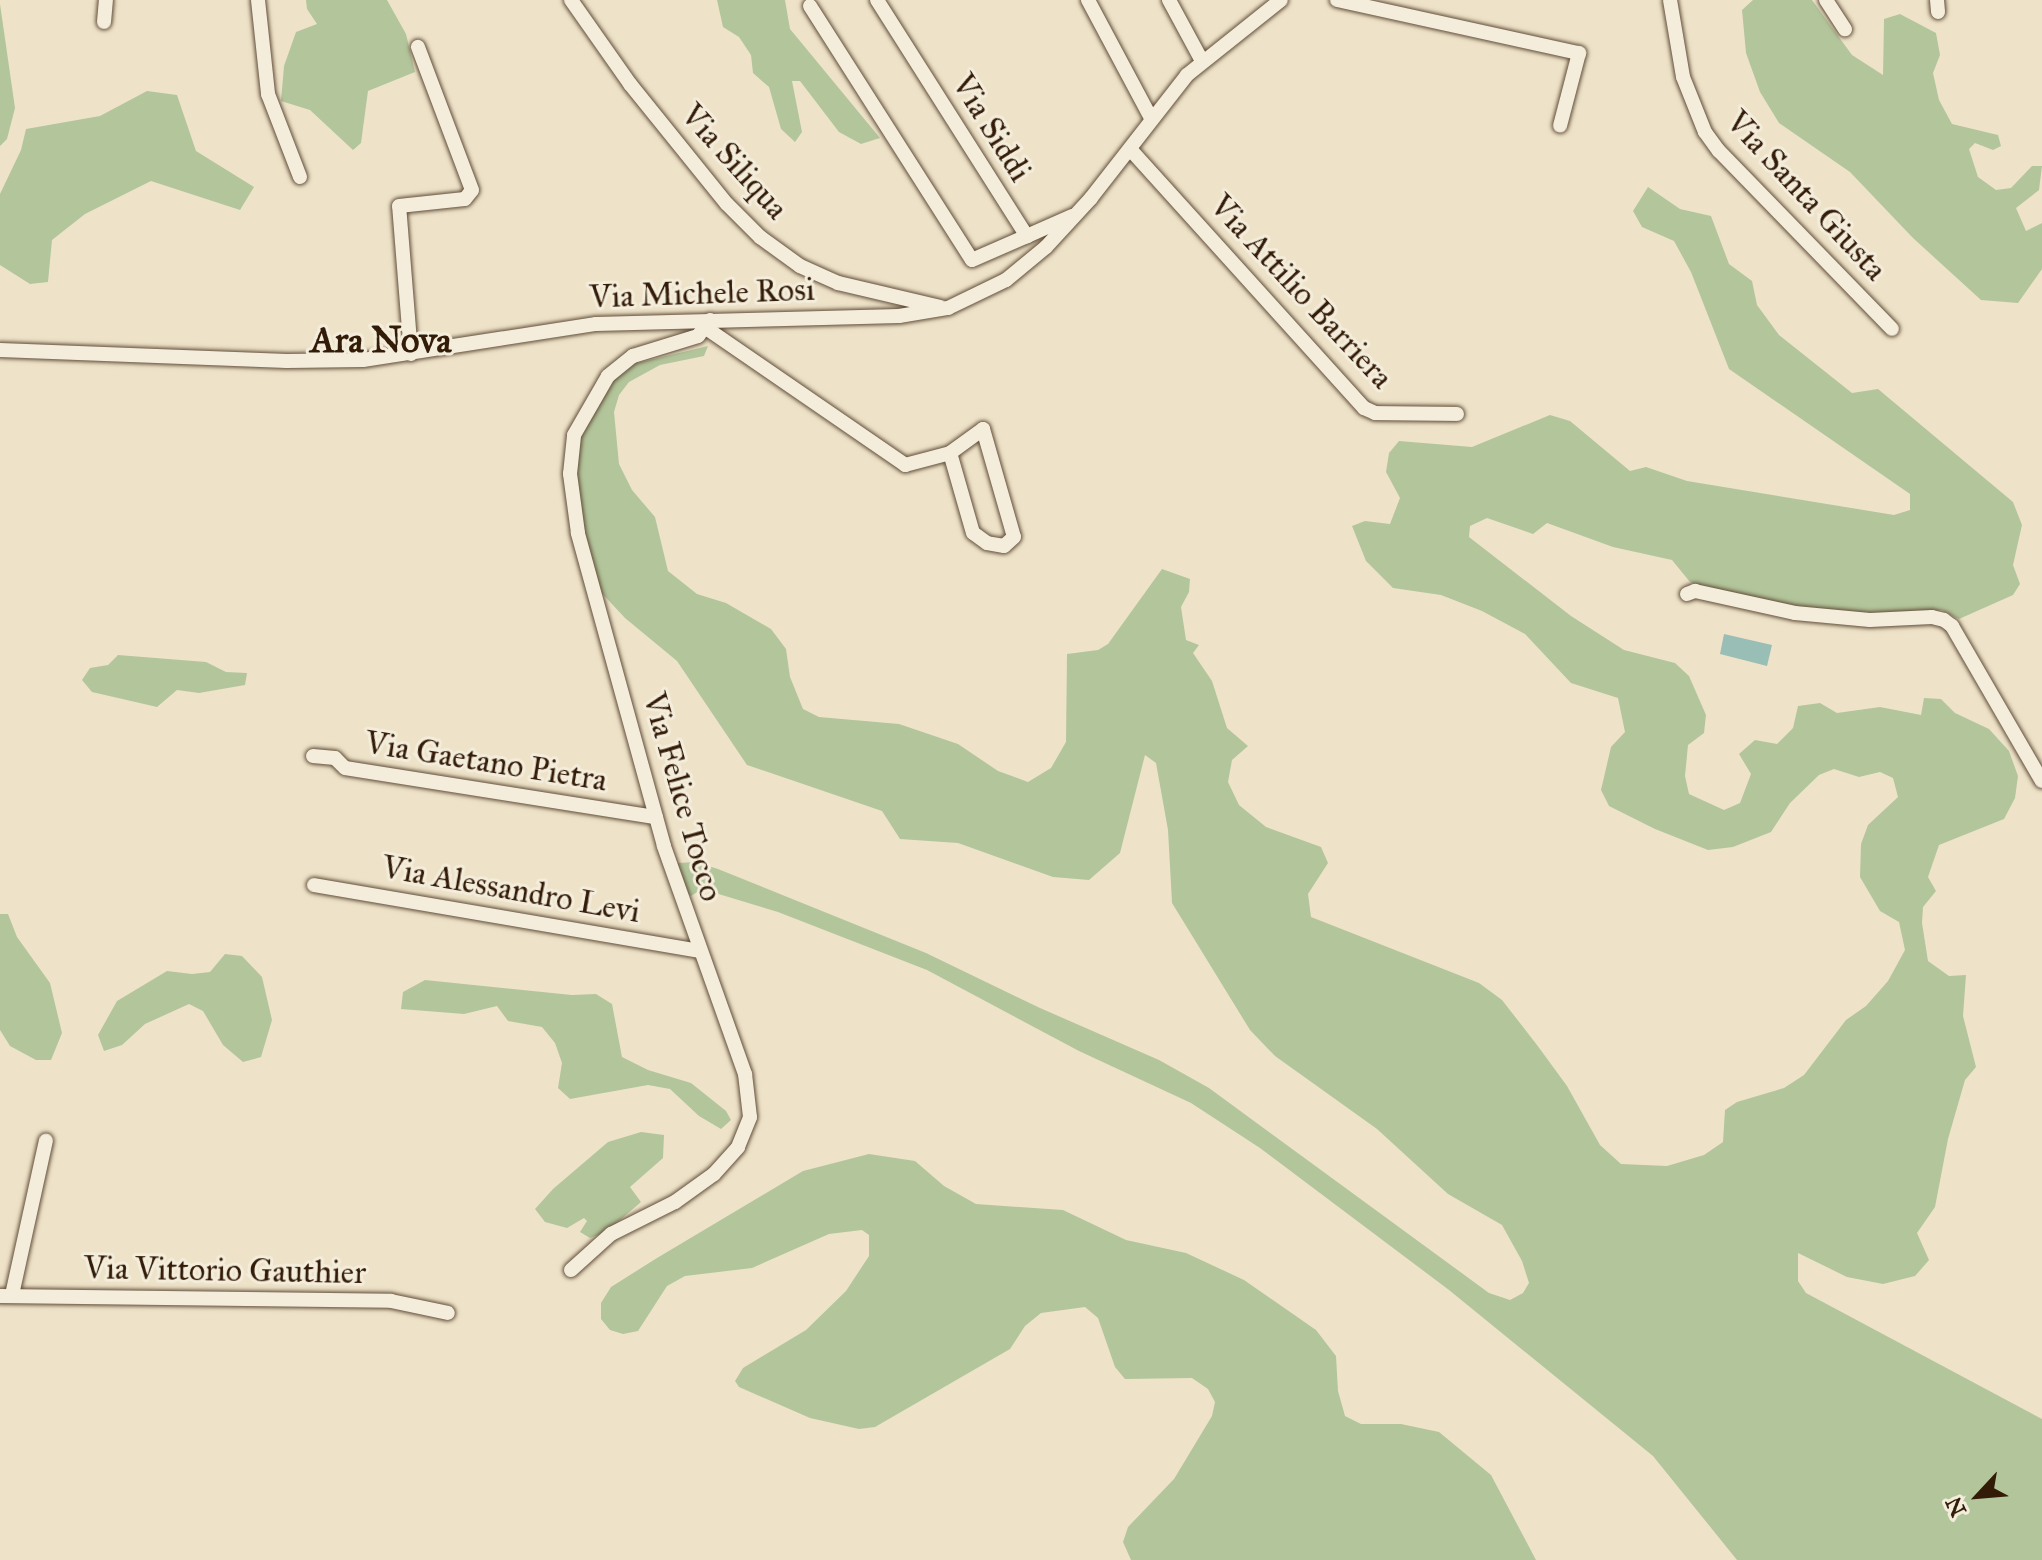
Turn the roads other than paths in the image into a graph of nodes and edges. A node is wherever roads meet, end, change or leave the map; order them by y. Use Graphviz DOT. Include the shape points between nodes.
graph roads {
  1 [pos="106,0"];
  2 [pos="258,0"];
  3 [pos="571,0"];
  4 [pos="877,0"];
  5 [pos="1088,0"];
  6 [pos="1169,0"];
  7 [pos="1281,0"];
  8 [pos="1337,0"];
  9 [pos="1670,0"];
  10 [pos="1826,0"];
  11 [pos="810,6"];
  12 [pos="104,22"];
  13 [pos="1845,29"];
  14 [pos="418,47"];
  15 [pos="1202,61"];
  16 [pos="1151,118"];
  17 [pos="1560,126"];
  18 [pos="1130,149"];
  19 [pos="300,177"];
  20 [pos="1080,212"];
  21 [pos="1027,236"];
  22 [pos="948,308"];
  23 [pos="708,324"];
  24 [pos="1892,329"];
  25 [pos="0,350"];
  26 [pos="411,354"];
  27 [pos="1457,414"];
  28 [pos="950,453"];
  29 [pos="1687,594"];
  30 [pos="313,756"];
  31 [pos="2042,781"];
  32 [pos="656,817"];
  33 [pos="314,885"];
  34 [pos="699,951"];
  35 [pos="46,1141"];
  36 [pos="571,1270"];
  37 [pos="6,1295"];
  38 [pos="448,1313"];
  1 -- 12 [label="street"];
  2 -- 19 [label="street" via="268,94"];
  3 -- 22 [label="street, Via Siliqua" via="630,84 760,237 800,266 838,283"];
  4 -- 21 [label="street, Via Siddi"];
  5 -- 16 [label="street"];
  6 -- 15 [label="street"];
  7 -- 15 [label="street, Via Michele Rosi"];
  8 -- 17 [label="street" via="1579,53"];
  9 -- 24 [label="street, Via Santa Giusta" via="1683,77 1709,138"];
  10 -- 13 [label="street"];
  11 -- 21 [label="street" via="972,260"];
  14 -- 26 [label="street" via="472,190 465,199 399,206"];
  15 -- 16 [label="street, Via Michele Rosi"];
  16 -- 18 [label="street, Via Michele Rosi"];
  18 -- 20 [label="street, Via Michele Rosi"];
  18 -- 27 [label="street, Via Attilio Barriera" via="1364,408 1375,413"];
  20 -- 21 [label="street"];
  20 -- 22 [label="street, Via Michele Rosi" via="1017,273"];
  22 -- 23 [label="street, Via Michele Rosi" via="899,316"];
  23 -- 26 [label="street, Via Michele Rosi" via="596,324"];
  23 -- 28 [label="street" via="905,465"];
  23 -- 32 [label="street, Via Felice Tocco" via="695,337 639,353 617,366 577,427 570,454 575,522"];
  25 -- 26 [label="street, Via Michele Rosi" via="287,361"];
  28 -- 28 [label="street" via="983,429 1014,537 1004,546 973,533"];
  29 -- 31 [label="street" via="1695,591 1795,613 1944,620"];
  30 -- 32 [label="street, Via Gaetano Pietra" via="335,758 345,768"];
  32 -- 34 [label="street, Via Felice Tocco"];
  33 -- 34 [label="street, Via Alessandro Levi"];
  34 -- 36 [label="street, Via Felice Tocco" via="748,1086 746,1131 725,1164 702,1185 611,1234"];
  35 -- 37 [label="street"];
  37 -- 38 [label="street, Via Vittorio Gauthier" via="391,1301"];
}
